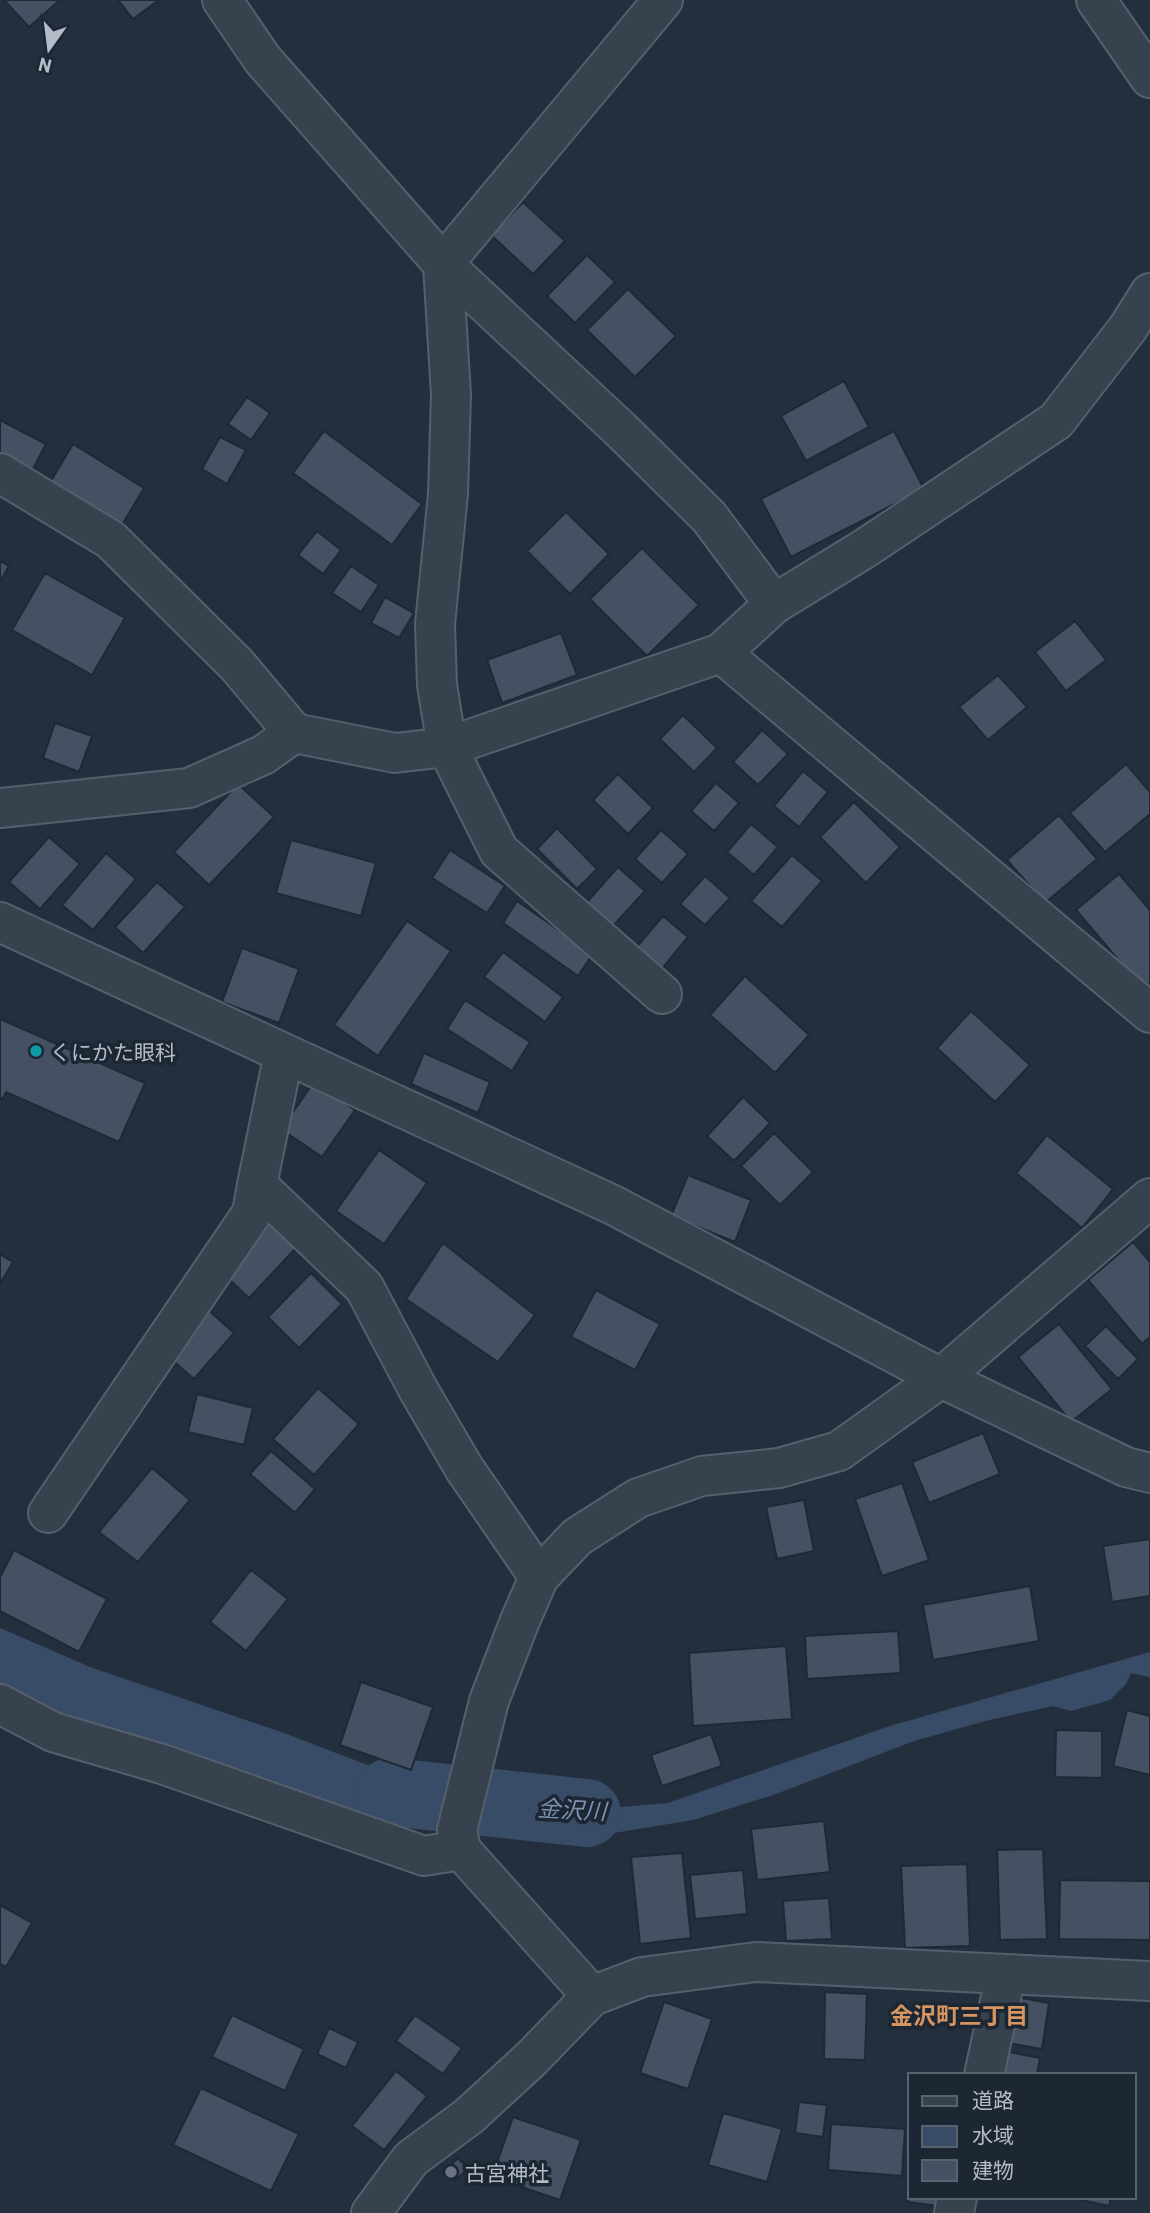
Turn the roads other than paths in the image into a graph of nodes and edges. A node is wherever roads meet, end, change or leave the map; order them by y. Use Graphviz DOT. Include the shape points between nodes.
graph roads {
  1 [pos="222,0"];
  2 [pos="663,0"];
  3 [pos="1096,0"];
  4 [pos="1150,78"];
  5 [pos="443,264"];
  6 [pos="1150,293"];
  7 [pos="0,473"];
  8 [pos="775,604"];
  9 [pos="722,653"];
  10 [pos="294,733"];
  11 [pos="447,747"];
  12 [pos="0,808"];
  13 [pos="0,922"];
  14 [pos="662,994"];
  15 [pos="1150,1013"];
  16 [pos="284,1054"];
  17 [pos="257,1185"];
  18 [pos="1150,1198"];
  19 [pos="941,1378"];
  20 [pos="1150,1473"];
  21 [pos="48,1513"];
  22 [pos="539,1577"];
  23 [pos="0,1704"];
  24 [pos="459,1840"];
  25 [pos="1006,1974"];
  26 [pos="1150,1982"];
  27 [pos="592,1996"];
  28 [pos="984,2073"];
  29 [pos="371,2213"];
  1 -- 5 [label="street" via="263,60"];
  2 -- 5 [label="street"];
  3 -- 4 [label="street"];
  5 -- 8 [label="street" via="709,517"];
  5 -- 11 [label="street" via="451,395 448,494 435,624 437,685"];
  6 -- 8 [label="street" via="1056,421"];
  7 -- 10 [label="street" via="111,540 237,665"];
  8 -- 9 [label="street"];
  9 -- 11 [label="street"];
  9 -- 15 [label="street"];
  10 -- 11 [label="street" via="395,754"];
  10 -- 12 [label="street" via="263,755 189,788"];
  11 -- 14 [label="street" via="499,851"];
  13 -- 16 [label="street"];
  16 -- 17 [label="street"];
  16 -- 19 [label="street" via="612,1205"];
  17 -- 21 [label="street" via="252,1213"];
  17 -- 22 [label="street" via="364,1287 464,1468"];
  18 -- 19 [label="street"];
  19 -- 20 [label="street" via="1126,1467"];
  19 -- 22 [label="street" via="839,1451 779,1468 702,1476 638,1498 577,1537"];
  22 -- 24 [label="street" via="489,1701"];
  23 -- 24 [label="street" via="53,1732 162,1764 424,1856"];
  24 -- 27 [label="street"];
  25 -- 26 [label="street"];
  25 -- 27 [label="street" via="757,1962 642,1977"];
  25 -- 28 [label="street"];
  27 -- 29 [label="street" via="469,2116 411,2159"];
}
